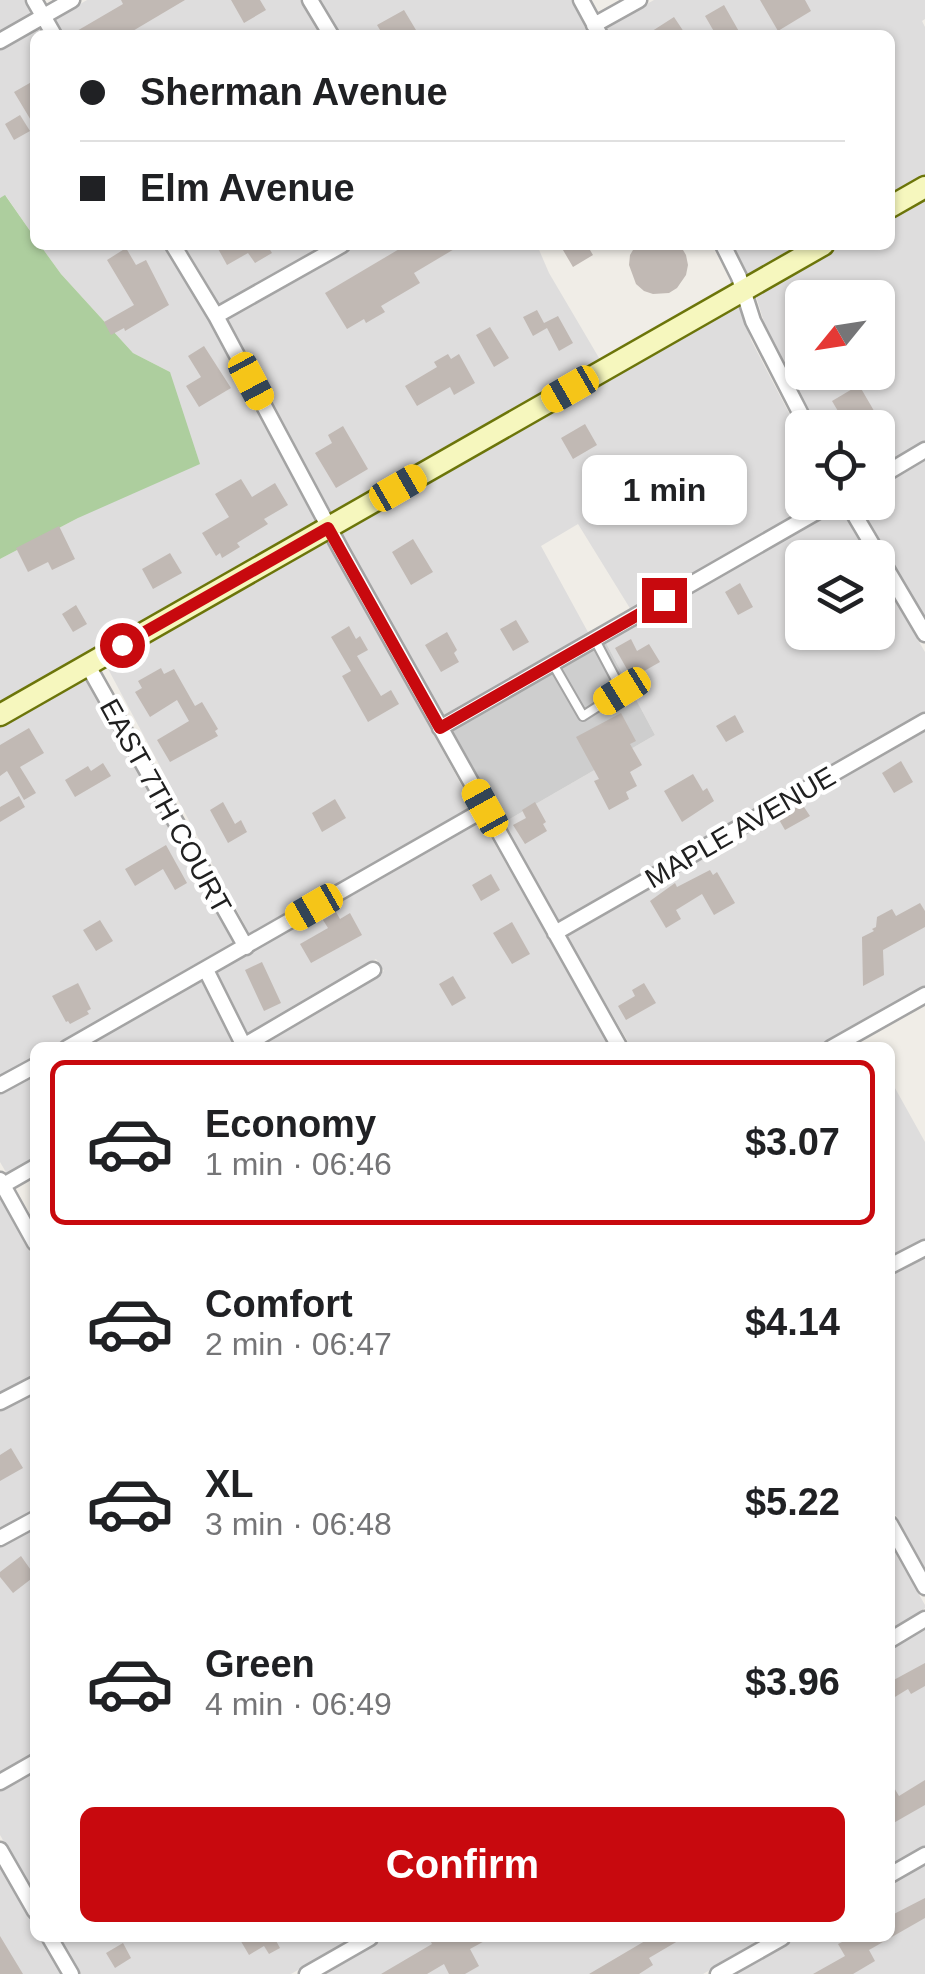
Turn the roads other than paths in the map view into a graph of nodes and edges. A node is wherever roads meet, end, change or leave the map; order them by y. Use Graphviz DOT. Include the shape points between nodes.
graph roads {
  1 [pos="34,0"];
  2 [pos="72,0"];
  3 [pos="310,0"];
  4 [pos="581,0"];
  5 [pos="639,0"];
  6 [pos="44,16"];
  7 [pos="51,30"];
  8 [pos="328,30"];
  9 [pos="598,30"];
  10 [pos="0,41"];
  11 [pos="925,187"];
  12 [pos="895,204"];
  13 [pos="176,250"];
  14 [pos="333,250"];
  15 [pos="725,250"];
  16 [pos="814,250"];
  17 [pos="743,291"];
  18 [pos="216,316"];
  19 [pos="799,410"];
  20 [pos="925,450"];
  21 [pos="895,468"];
  22 [pos="803,520"];
  23 [pos="858,520"];
  24 [pos="328,528"];
  25 [pos="925,634"];
  26 [pos="595,640"];
  27 [pos="88,664"];
  28 [pos="554,664"];
  29 [pos="0,715"];
  30 [pos="925,721"];
  31 [pos="440,728"];
  32 [pos="485,808"];
  33 [pos="555,933"];
  34 [pos="246,947"];
  35 [pos="206,970"];
  36 [pos="373,970"];
  37 [pos="925,995"];
  38 [pos="78,1042"];
  39 [pos="241,1042"];
  40 [pos="250,1042"];
  41 [pos="617,1042"];
  42 [pos="843,1042"];
  43 [pos="30,1069"];
  44 [pos="0,1085"];
  45 [pos="30,1170"];
  46 [pos="1,1184"];
  47 [pos="30,1233"];
  48 [pos="925,1248"];
  49 [pos="895,1263"];
  50 [pos="30,1387"];
  51 [pos="0,1402"];
  52 [pos="30,1522"];
  53 [pos="895,1533"];
  54 [pos="0,1538"];
  55 [pos="925,1586"];
  56 [pos="925,1618"];
  57 [pos="895,1637"];
  58 [pos="30,1765"];
  59 [pos="0,1782"];
  60 [pos="0,1850"];
  61 [pos="925,1855"];
  62 [pos="895,1872"];
  63 [pos="30,1902"];
  64 [pos="52,1942"];
  65 [pos="363,1942"];
  66 [pos="775,1942"];
  67 [pos="71,1974"];
  68 [pos="307,1974"];
  69 [pos="718,1974"];
  1 -- 6 [label="street"];
  2 -- 6 [label="street"];
  3 -- 8 [label="street"];
  4 -- 9 [label="street"];
  5 -- 9 [label="street"];
  6 -- 7 [label="street"];
  6 -- 10 [label="street"];
  11 -- 12 [label="street"];
  13 -- 18 [label="street"];
  14 -- 18 [label="street"];
  15 -- 17 [label="street"];
  16 -- 17 [label="street"];
  17 -- 19 [label="street"];
  17 -- 24 [label="street"];
  18 -- 24 [label="street"];
  20 -- 21 [label="street"];
  22 -- 26 [label="street"];
  23 -- 25 [label="street"];
  24 -- 27 [label="street"];
  24 -- 31 [label="street"];
  26 -- 28 [label="street"];
  26 -- 28 [label="lane" via="622,691 582,716"];
  27 -- 29 [label="street"];
  27 -- 34 [label="street, EAST 7TH COURT"];
  28 -- 31 [label="street"];
  30 -- 33 [label="street, MAPLE AVENUE"];
  31 -- 32 [label="street"];
  32 -- 33 [label="street"];
  32 -- 34 [label="street"];
  33 -- 41 [label="street"];
  34 -- 35 [label="street"];
  35 -- 38 [label="street"];
  35 -- 39 [label="street"];
  36 -- 40 [label="street"];
  37 -- 42 [label="street"];
  43 -- 44 [label="street"];
  45 -- 46 [label="street"];
  46 -- 47 [label="street"];
  48 -- 49 [label="street"];
  50 -- 51 [label="street"];
  52 -- 54 [label="street"];
  53 -- 55 [label="street"];
  56 -- 57 [label="street"];
  58 -- 59 [label="street"];
  60 -- 63 [label="street"];
  61 -- 62 [label="street"];
  64 -- 67 [label="street"];
  65 -- 68 [label="street"];
  66 -- 69 [label="street"];
}
